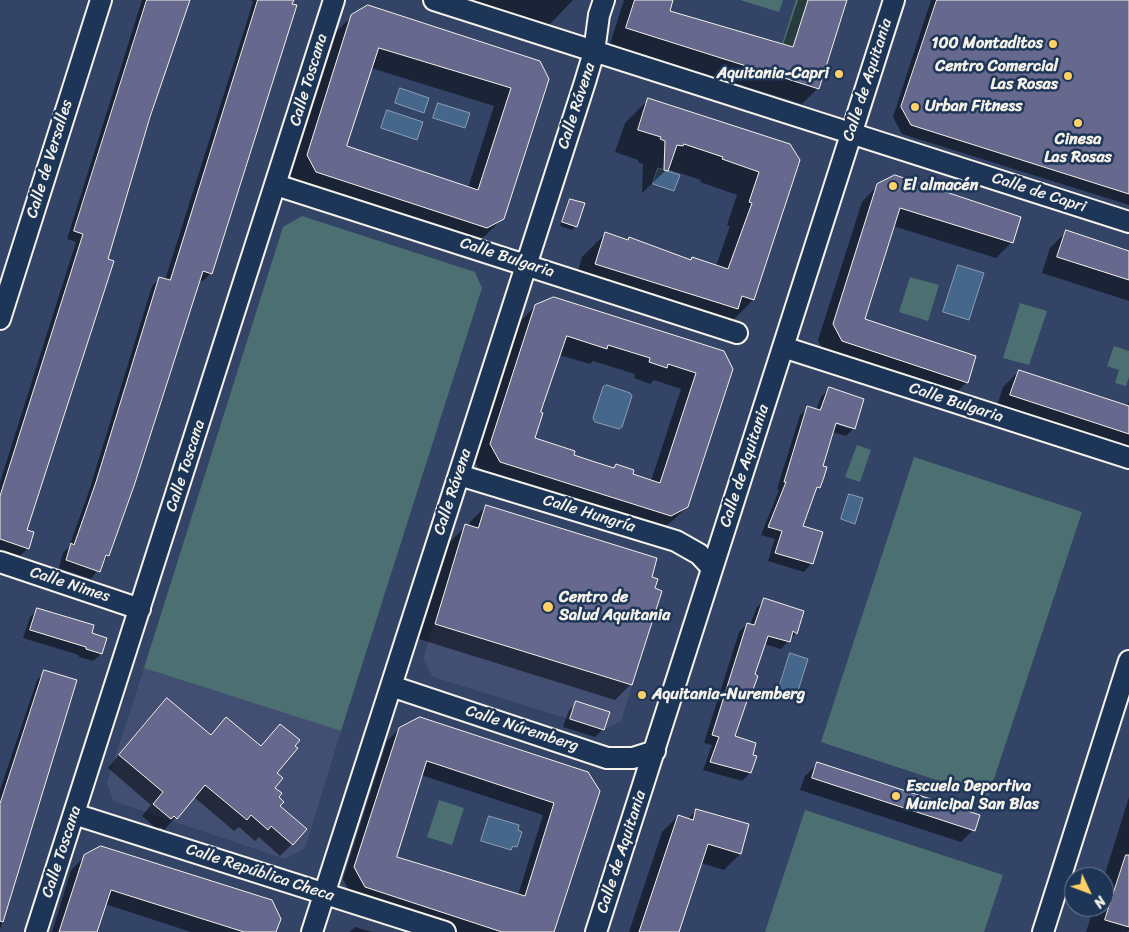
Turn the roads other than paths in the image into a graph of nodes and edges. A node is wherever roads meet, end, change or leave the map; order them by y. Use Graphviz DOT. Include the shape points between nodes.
graph roads {
  1 [pos="100,0"];
  2 [pos="334,0"];
  3 [pos="434,0"];
  4 [pos="604,0"];
  5 [pos="894,0"];
  6 [pos="594,52"];
  7 [pos="851,132"];
  8 [pos="276,185"];
  9 [pos="1129,222"];
  10 [pos="526,264"];
  11 [pos="0,319"];
  12 [pos="737,333"];
  13 [pos="783,347"];
  14 [pos="1129,458"];
  15 [pos="459,475"];
  16 [pos="0,562"];
  17 [pos="712,568"];
  18 [pos="140,609"];
  19 [pos="1129,661"];
  20 [pos="391,686"];
  21 [pos="655,751"];
  22 [pos="74,814"];
  23 [pos="324,893"];
  24 [pos="36,932"];
  25 [pos="312,932"];
  26 [pos="445,932"];
  27 [pos="596,932"];
  28 [pos="1043,932"];
  1 -- 11 [label="street, Calle de Versalles"];
  2 -- 8 [label="street, Calle Toscana"];
  3 -- 6 [label="street, Calle de Capri"];
  4 -- 6 [label="street, Calle Rávena"];
  5 -- 7 [label="street, Calle de Aquitania"];
  6 -- 7 [label="street, Calle de Capri"];
  6 -- 10 [label="street, Calle Rávena"];
  7 -- 9 [label="street, Calle de Capri"];
  7 -- 13 [label="street, Calle de Aquitania"];
  8 -- 10 [label="street, Calle Bulgaria"];
  8 -- 18 [label="street, Calle Toscana"];
  10 -- 12 [label="street, Calle Bulgaria"];
  10 -- 15 [label="street, Calle Rávena"];
  13 -- 14 [label="street, Calle Bulgaria"];
  13 -- 17 [label="street, Calle de Aquitania"];
  15 -- 17 [label="street, Calle Hungría" via="676,541 699,554"];
  15 -- 20 [label="street, Calle Rávena"];
  16 -- 18 [label="street, Calle Nimes"];
  17 -- 21 [label="street, Calle de Aquitania"];
  18 -- 22 [label="street, Calle Toscana"];
  19 -- 28 [label="street"];
  20 -- 21 [label="street, Calle Núremberg" via="607,758 632,758"];
  20 -- 23 [label="street, Calle Rávena"];
  21 -- 27 [label="street, Calle de Aquitania"];
  22 -- 23 [label="street, Calle República Checa"];
  22 -- 24 [label="street, Calle Toscana"];
  23 -- 25 [label="street, Calle Rávena"];
  23 -- 26 [label="street, Calle República Checa"];
}
